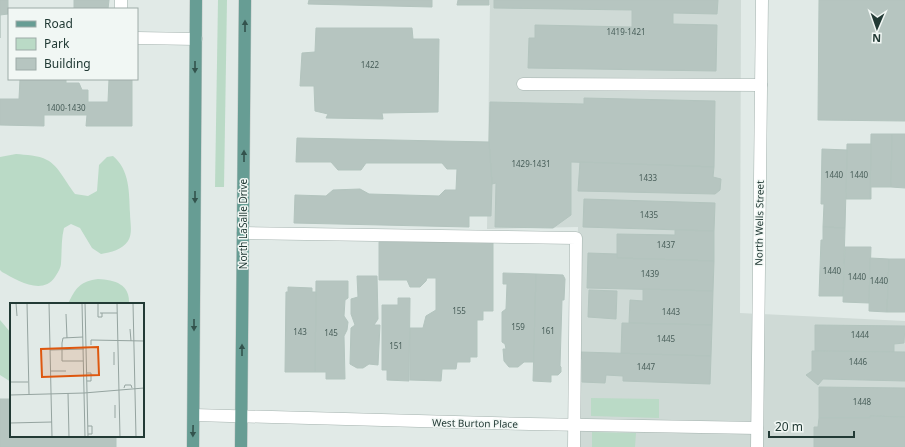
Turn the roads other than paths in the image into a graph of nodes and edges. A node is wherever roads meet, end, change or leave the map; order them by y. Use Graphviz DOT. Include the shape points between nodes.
graph roads {
  1 [pos="196,0"];
  2 [pos="245,0"];
  3 [pos="762,0"];
  4 [pos="138,38"];
  5 [pos="196,39"];
  6 [pos="523,84"];
  7 [pos="761,85"];
  8 [pos="243,233"];
  9 [pos="194,415"];
  10 [pos="242,416"];
  11 [pos="574,425"];
  12 [pos="757,428"];
  13 [pos="193,447"];
  14 [pos="241,447"];
  15 [pos="574,447"];
  16 [pos="757,447"];
  1 -- 5 [label="main road"];
  8 -- 2 [label="main road, North LaSalle Drive, one-way"];
  3 -- 7 [label="street, North Wells Street"];
  4 -- 5 [label="street"];
  5 -- 9 [label="main road, one-way"];
  6 -- 7 [label="street"];
  7 -- 12 [label="street, North Wells Street"];
  10 -- 8 [label="main road, North LaSalle Drive, one-way"];
  8 -- 11 [label="street" via="576,238"];
  9 -- 10 [label="street, West Burton Place"];
  9 -- 13 [label="main road, one-way"];
  10 -- 11 [label="street, West Burton Place"];
  10 -- 14 [label="main road, North LaSalle Drive"];
  11 -- 12 [label="street, West Burton Place"];
  11 -- 15 [label="street"];
  12 -- 16 [label="street, North Wells Street"];
}
